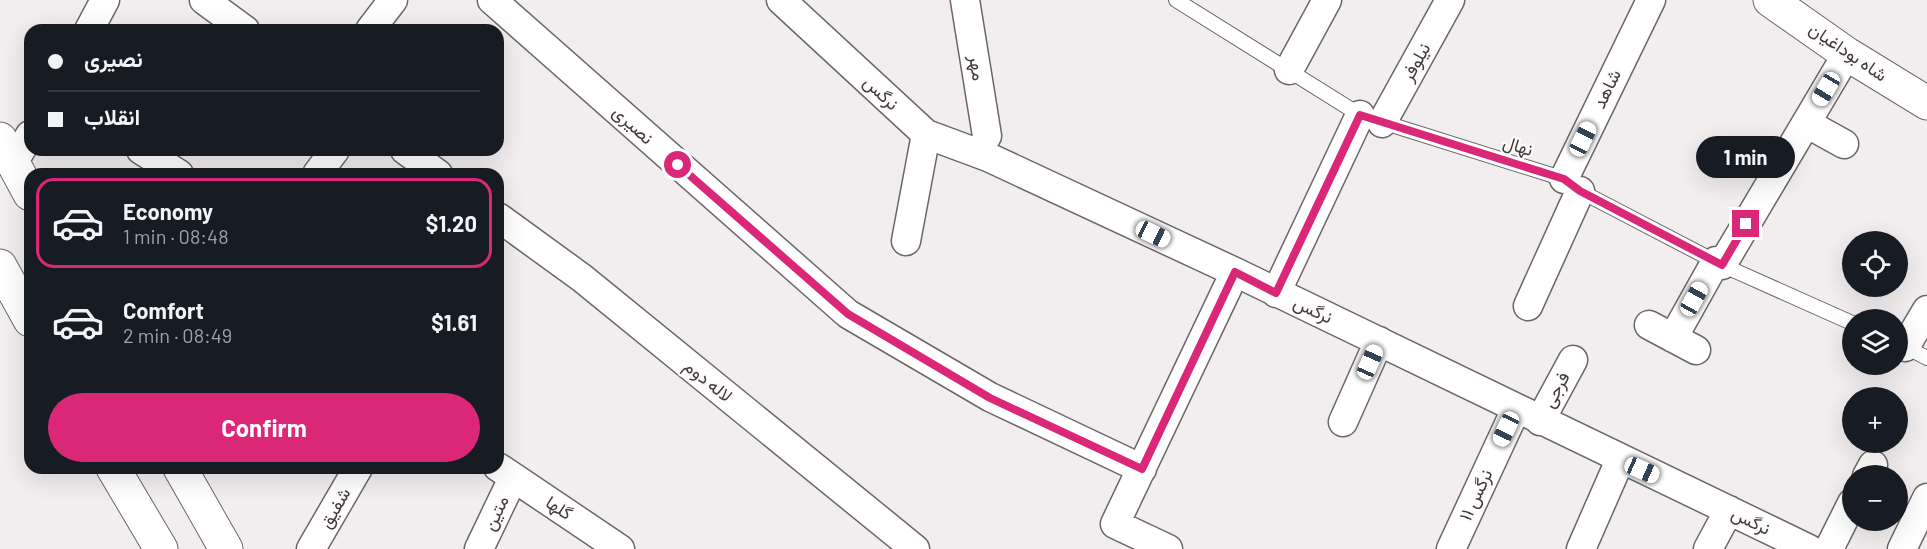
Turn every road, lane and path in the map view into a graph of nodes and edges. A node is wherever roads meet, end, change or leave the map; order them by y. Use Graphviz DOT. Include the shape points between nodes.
graph roads {
  1 [pos="105,0"];
  2 [pos="204,0"];
  3 [pos="393,0"];
  4 [pos="492,0"];
  5 [pos="781,0"];
  6 [pos="965,0"];
  7 [pos="1176,0"];
  8 [pos="1327,0"];
  9 [pos="1450,0"];
  10 [pos="1651,0"];
  11 [pos="1784,4"];
  12 [pos="92,24"];
  13 [pos="237,24"];
  14 [pos="375,24"];
  15 [pos="1847,54"];
  16 [pos="1289,70"];
  17 [pos="1927,103"];
  18 [pos="1371,119"];
  19 [pos="1806,123"];
  20 [pos="926,134"];
  21 [pos="987,136"];
  22 [pos="24,139"];
  23 [pos="1844,144"];
  24 [pos="6,151"];
  25 [pos="150,156"];
  26 [pos="413,156"];
  27 [pos="170,168"];
  28 [pos="430,168"];
  29 [pos="24,183"];
  30 [pos="1572,185"];
  31 [pos="504,221"];
  32 [pos="906,241"];
  33 [pos="1719,263"];
  34 [pos="0,266"];
  35 [pos="1235,272"];
  36 [pos="1276,293"];
  37 [pos="1528,306"];
  38 [pos="24,309"];
  39 [pos="1927,310"];
  40 [pos="1842,318"];
  41 [pos="1673,338"];
  42 [pos="1379,341"];
  43 [pos="1910,349"];
  44 [pos="1573,360"];
  45 [pos="1528,415"];
  46 [pos="1343,422"];
  47 [pos="1620,460"];
  48 [pos="1142,469"];
  49 [pos="506,472"];
  50 [pos="117,474"];
  51 [pos="183,474"];
  52 [pos="355,474"];
  53 [pos="1927,498"];
  54 [pos="1729,510"];
  55 [pos="1842,524"];
  56 [pos="592,540"];
  57 [pos="1765,540"];
  58 [pos="161,549"];
  59 [pos="226,549"];
  60 [pos="311,549"];
  61 [pos="478,549"];
  62 [pos="620,549"];
  63 [pos="915,549"];
  64 [pos="1168,549"];
  65 [pos="1451,549"];
  66 [pos="1581,549"];
  67 [pos="1708,549"];
  68 [pos="1809,549"];
  69 [pos="1829,549"];
  70 [pos="1902,549"];
  1 -- 12 [label="street"];
  2 -- 13 [label="street"];
  3 -- 14 [label="street"];
  4 -- 48 [label="street, نصیری" via="848,314 990,398"];
  5 -- 20 [label="street, نرگس"];
  6 -- 21 [label="street, مهر"];
  7 -- 16 [label="lane, نهال"];
  8 -- 16 [label="street"];
  9 -- 18 [label="street, نیلوفر"];
  10 -- 30 [label="street, شاهد"];
  11 -- 15 [label="main road, شاه بوداغیان"];
  15 -- 17 [label="main road, شاه بوداغیان"];
  15 -- 19 [label="street"];
  16 -- 18 [label="lane, نهال"];
  18 -- 30 [label="lane, نهال"];
  18 -- 36 [label="street, نیلوفر"];
  19 -- 23 [label="street"];
  19 -- 33 [label="street"];
  20 -- 32 [label="street"];
  20 -- 35 [label="street, نرگس" via="988,157"];
  22 -- 24 [label="street"];
  24 -- 29 [label="main road"];
  25 -- 27 [label="street"];
  26 -- 28 [label="street"];
  30 -- 33 [label="lane, نهال"];
  30 -- 37 [label="street, شاهد"];
  31 -- 63 [label="street, لاله دوم" via="582,278"];
  33 -- 40 [label="lane, نهال"];
  33 -- 41 [label="street"];
  34 -- 38 [label="main road"];
  35 -- 36 [label="street, نرگس"];
  35 -- 48 [label="street"];
  36 -- 42 [label="street, نرگس"];
  39 -- 43 [label="street"];
  42 -- 45 [label="street, نرگس"];
  42 -- 46 [label="street"];
  44 -- 45 [label="street, فرجی"];
  45 -- 47 [label="street, نرگس"];
  45 -- 65 [label="street, نرگس ۱۱"];
  47 -- 54 [label="street, نرگس"];
  47 -- 66 [label="street"];
  48 -- 64 [label="street" via="1115,524"];
  49 -- 56 [label="street, گلها"];
  49 -- 61 [label="street, متین"];
  50 -- 58 [label="main road"];
  51 -- 59 [label="main road"];
  52 -- 60 [label="street, شفیق"];
  53 -- 70 [label="street"];
  54 -- 57 [label="street, نرگس"];
  54 -- 67 [label="street"];
  55 -- 69 [label="street"];
  56 -- 62 [label="street, گلها"];
  57 -- 68 [label="street, نرگس"];
}
